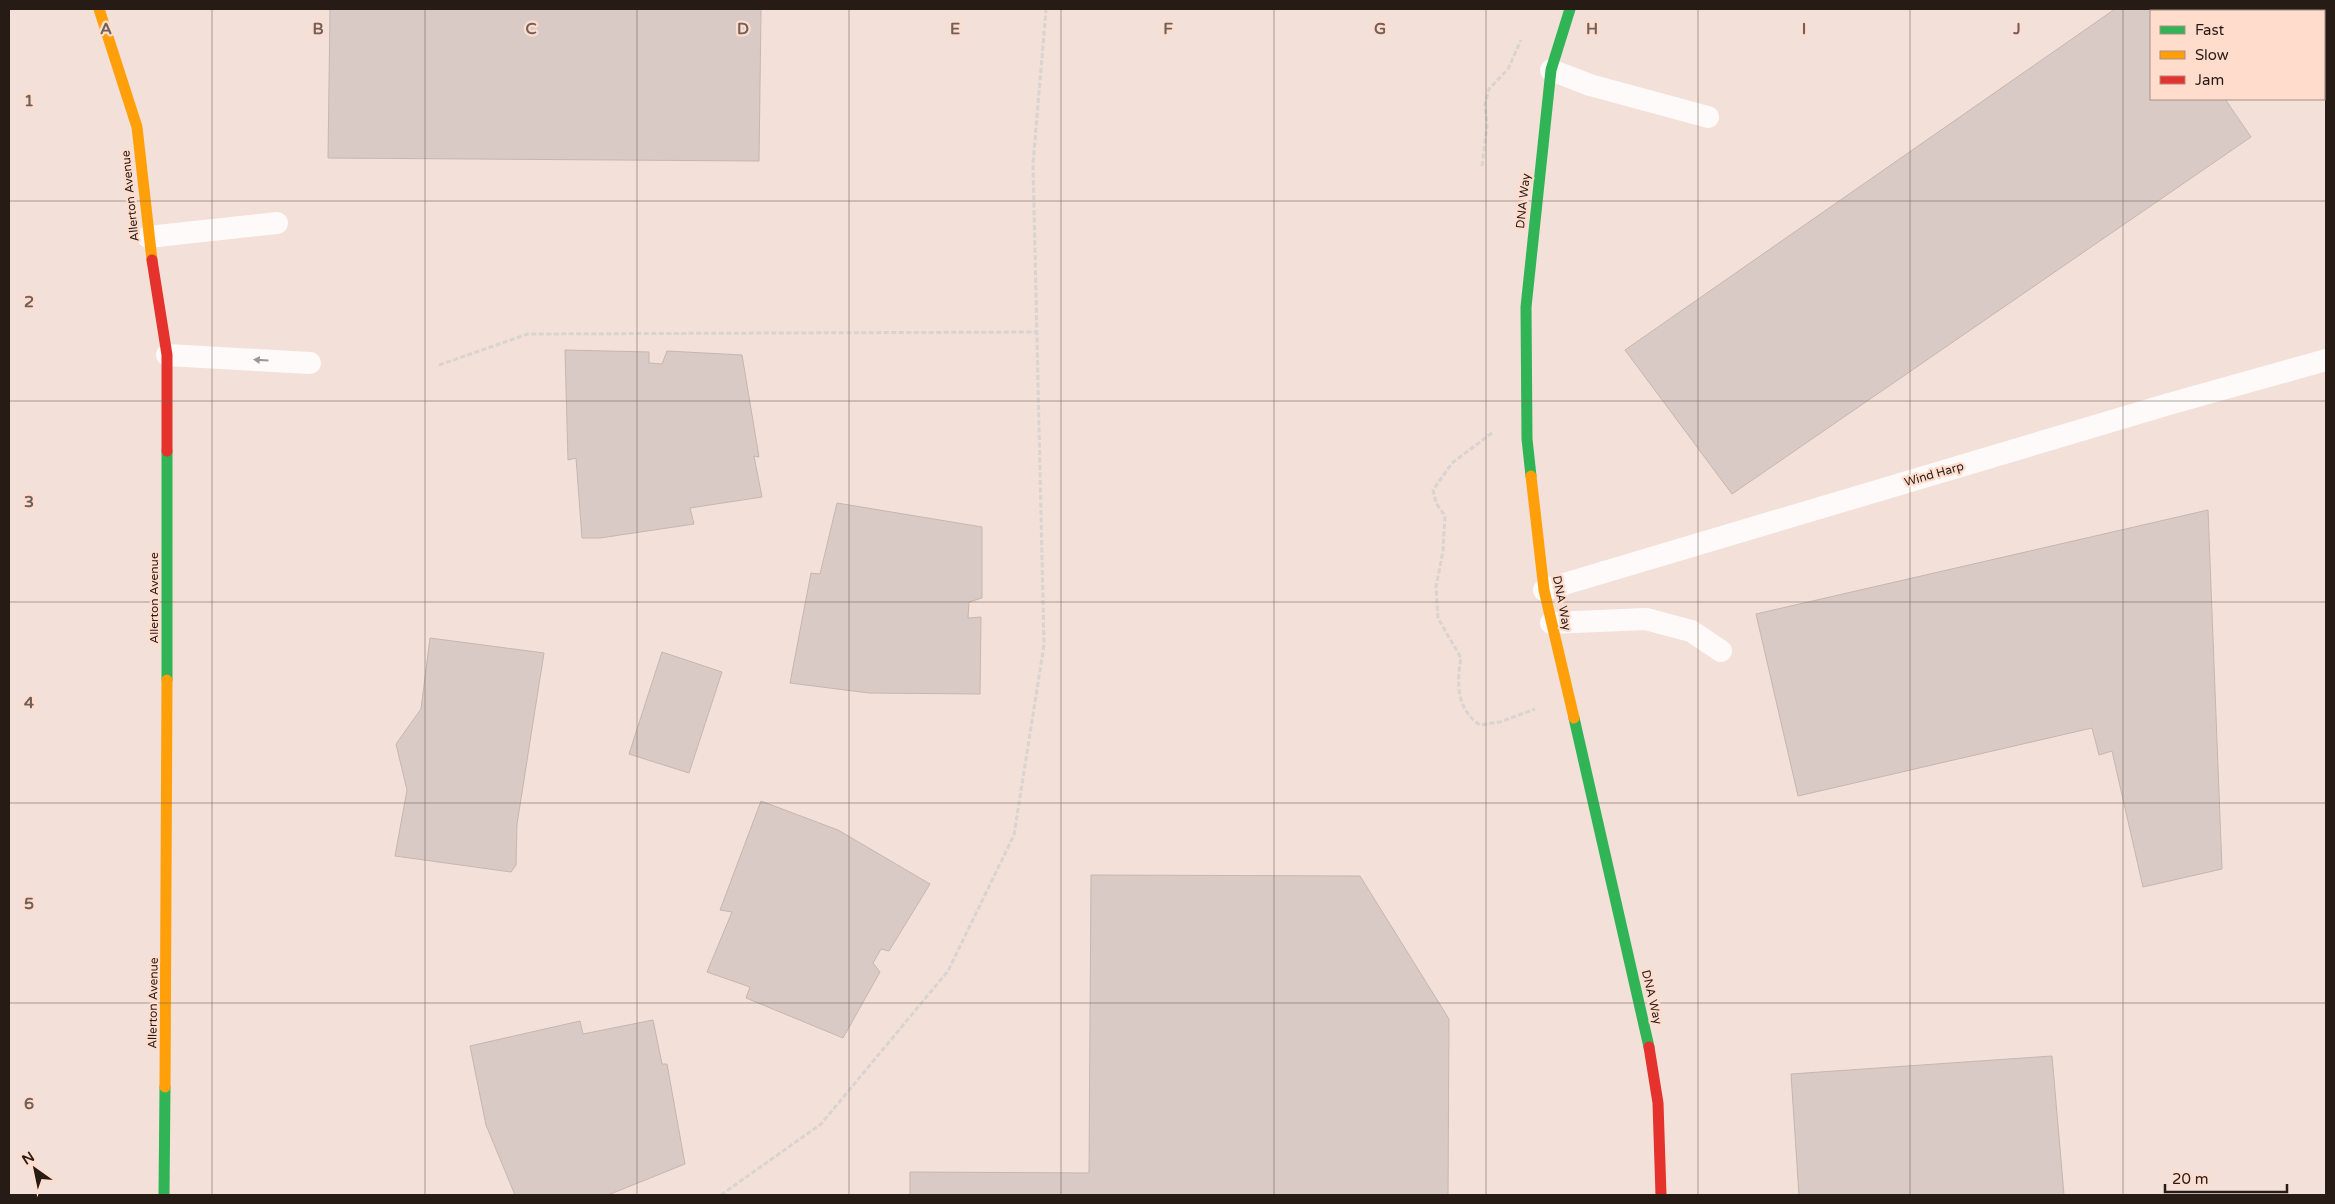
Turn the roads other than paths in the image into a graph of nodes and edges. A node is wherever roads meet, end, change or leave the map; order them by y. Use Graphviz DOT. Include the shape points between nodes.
graph roads {
  1 [pos="99,9"];
  2 [pos="1570,9"];
  3 [pos="1552,70"];
  4 [pos="1708,117"];
  5 [pos="277,223"];
  6 [pos="148,238"];
  7 [pos="167,355"];
  8 [pos="2326,360"];
  9 [pos="310,364"];
  10 [pos="1544,590"];
  11 [pos="1551,622"];
  12 [pos="1721,651"];
  13 [pos="164,1195"];
  14 [pos="1661,1195"];
  1 -- 6 [label="main road, Allerton Avenue" via="137,127"];
  2 -- 3 [label="main road, DNA Way"];
  3 -- 4 [label="lane" via="1590,85"];
  3 -- 10 [label="main road, DNA Way" via="1526,307 1527,439"];
  5 -- 6 [label="lane"];
  6 -- 7 [label="main road, Allerton Avenue"];
  9 -- 7 [label="lane, one-way"];
  7 -- 13 [label="main road, Allerton Avenue"];
  8 -- 10 [label="lane, Wind Harp"];
  10 -- 11 [label="main road, DNA Way"];
  11 -- 12 [label="lane" via="1646,619 1691,631"];
  11 -- 14 [label="main road, DNA Way" via="1647,1035 1658,1103"];
}
